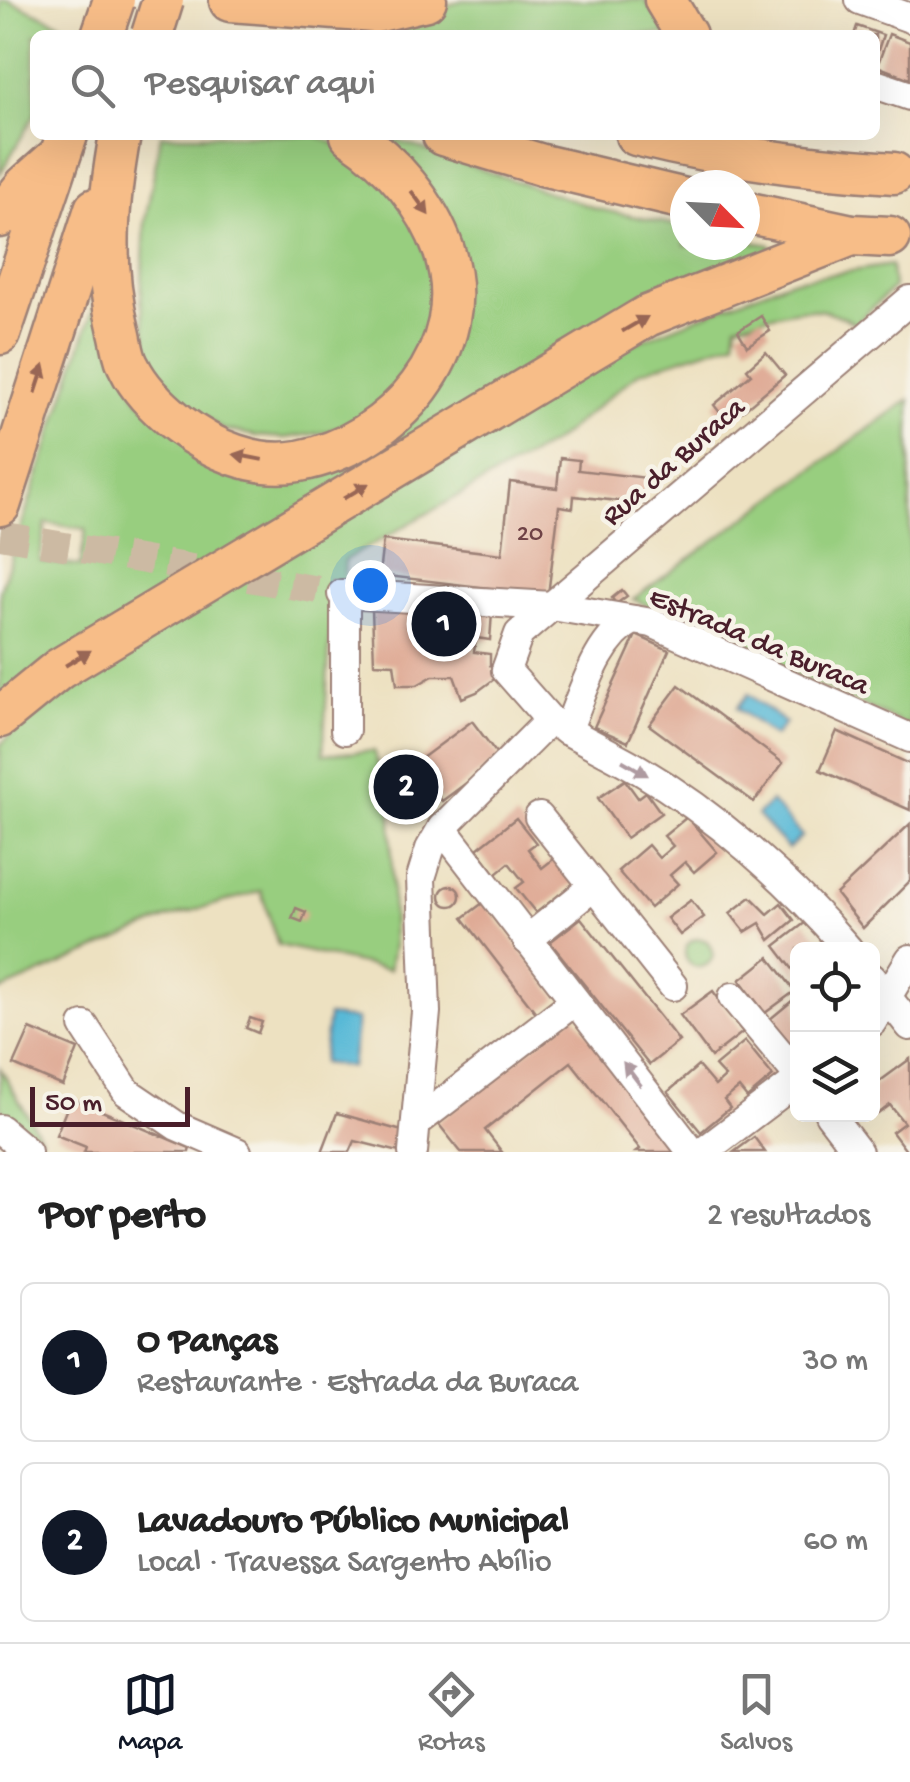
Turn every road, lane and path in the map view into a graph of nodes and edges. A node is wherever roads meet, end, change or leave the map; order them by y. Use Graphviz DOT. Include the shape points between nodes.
graph roads {
  1 [pos="96,0"];
  2 [pos="114,0"];
  3 [pos="163,0"];
  4 [pos="426,0"];
  5 [pos="666,0"];
  6 [pos="860,0"];
  7 [pos="229,1"];
  8 [pos="910,18"];
  9 [pos="104,30"];
  10 [pos="154,30"];
  11 [pos="161,30"];
  12 [pos="311,30"];
  13 [pos="683,30"];
  14 [pos="880,86"];
  15 [pos="910,96"];
  16 [pos="117,140"];
  17 [pos="118,140"];
  18 [pos="357,140"];
  19 [pos="459,140"];
  20 [pos="661,140"];
  21 [pos="822,140"];
  22 [pos="63,145"];
  23 [pos="670,196"];
  24 [pos="760,215"];
  25 [pos="0,217"];
  26 [pos="910,300"];
  27 [pos="0,334"];
  28 [pos="0,506"];
  29 [pos="552,606"];
  30 [pos="633,620"];
  31 [pos="0,717"];
  32 [pos="558,725"];
  33 [pos="345,730"];
  34 [pos="910,738"];
  35 [pos="539,817"];
  36 [pos="442,828"];
  37 [pos="594,886"];
  38 [pos="527,940"];
  39 [pos="841,942"];
  40 [pos="910,959"];
  41 [pos="673,986"];
  42 [pos="881,988"];
  43 [pos="734,996"];
  44 [pos="576,1000"];
  45 [pos="84,1026"];
  46 [pos="910,1026"];
  47 [pos="790,1067"];
  48 [pos="790,1083"];
  49 [pos="834,1122"];
  50 [pos="416,1123"];
  51 [pos="0,1129"];
  52 [pos="28,1152"];
  53 [pos="237,1152"];
  54 [pos="414,1152"];
  55 [pos="692,1152"];
  56 [pos="703,1152"];
  57 [pos="858,1152"];
  1 -- 11 [label="highway"];
  2 -- 9 [label="highway, bridge"];
  3 -- 10 [label="highway, bridge"];
  4 -- 7 [label="highway" via="375,12"];
  5 -- 13 [label="highway"];
  6 -- 8 [label="street"];
  7 -- 12 [label="highway"];
  14 -- 15 [label="street"];
  28 -- 16 [label="highway, one-way"];
  18 -- 17 [label="highway, one-way" via="402,178 434,222 450,270 449,324 430,372 397,414 354,443 296,462 245,459 201,441 157,406 128,366 107,259"];
  19 -- 23 [label="highway"];
  20 -- 21 [label="highway" via="882,172"];
  22 -- 25 [label="highway"];
  22 -- 27 [label="highway"];
  31 -- 24 [label="highway, one-way" via="59,669 648,316 871,236"];
  26 -- 29 [label="street, Rua da Buraca"];
  29 -- 30 [label="street, Estrada da Buraca"];
  29 -- 32 [label="street, Rua da Buraca" via="519,634 506,670"];
  29 -- 33 [label="street, Estrada da Buraca" via="344,594"];
  30 -- 32 [label="street" via="607,641"];
  30 -- 34 [label="street, Estrada da Buraca"];
  32 -- 36 [label="street"];
  32 -- 39 [label="street, one-way" via="687,802 756,856"];
  35 -- 37 [label="street"];
  36 -- 38 [label="street"];
  36 -- 50 [label="street" via="421,878 437,1013"];
  37 -- 38 [label="street"];
  37 -- 41 [label="street"];
  38 -- 44 [label="street"];
  40 -- 42 [label="street"];
  42 -- 46 [label="street"];
  43 -- 47 [label="street"];
  44 -- 50 [label="street"];
  55 -- 44 [label="street, one-way"];
  45 -- 53 [label="street" via="127,1092 177,1126"];
  48 -- 56 [label="street"];
  49 -- 57 [label="street"];
  50 -- 54 [label="street"];
  51 -- 52 [label="street"];
}
